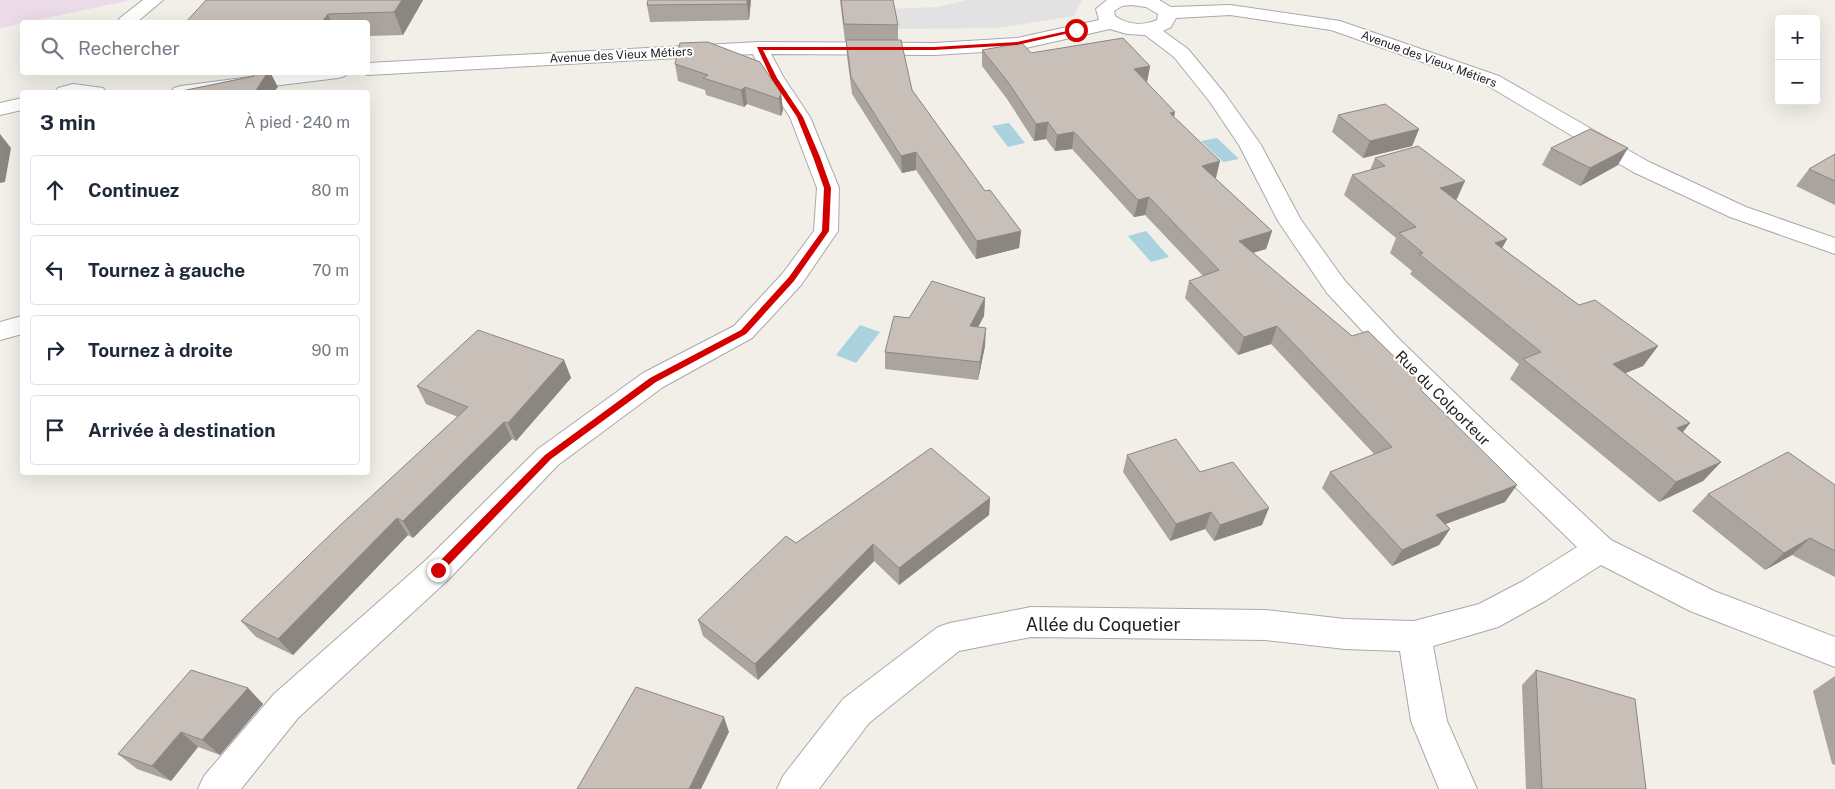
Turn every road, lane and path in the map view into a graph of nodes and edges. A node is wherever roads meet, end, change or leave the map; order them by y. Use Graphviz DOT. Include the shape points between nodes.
graph roads {
  1 [pos="154,0"];
  2 [pos="1125,0"];
  3 [pos="129,20"];
  4 [pos="1158,21"];
  5 [pos="1111,22"];
  6 [pos="759,48"];
  7 [pos="370,69"];
  8 [pos="83,75"];
  9 [pos="312,75"];
  10 [pos="70,90"];
  11 [pos="196,90"];
  12 [pos="20,105"];
  13 [pos="0,110"];
  14 [pos="1835,246"];
  15 [pos="20,326"];
  16 [pos="0,331"];
  17 [pos="1600,549"];
  18 [pos="1414,636"];
  19 [pos="1835,652"];
  20 [pos="216,789"];
  21 [pos="796,789"];
  22 [pos="1458,789"];
  1 -- 3 [label="street"];
  2 -- 4 [label="street, Rue du Colporteur" via="1155,4"];
  2 -- 5 [label="street" via="1105,9 1106,18"];
  4 -- 5 [label="street, Avenue des Vieux Métiers" via="1128,29"];
  4 -- 14 [label="street, Avenue des Vieux Métiers" via="1230,10 1334,25 1492,80 1640,167 1738,212"];
  4 -- 17 [label="street, Rue du Colporteur" via="1250,145 1290,221 1336,287 1479,434"];
  5 -- 6 [label="street, Avenue des Vieux Métiers" via="1017,44 934,49"];
  6 -- 7 [label="street, Avenue des Vieux Métiers"];
  6 -- 20 [label="street" via="800,117 828,188 826,231 792,279 743,332 653,380 548,457 438,570 286,706"];
  8 -- 10 [label="street"];
  9 -- 11 [label="street"];
  12 -- 13 [label="street"];
  15 -- 16 [label="street"];
  17 -- 18 [label="street, Allée du Coquetier" via="1486,617"];
  17 -- 19 [label="street, Rue du Colporteur" via="1702,601"];
  18 -- 21 [label="street, Allée du Coquetier" via="1345,634 1265,625 1031,622 950,638 856,711"];
  18 -- 22 [label="street" via="1429,721"];
}
